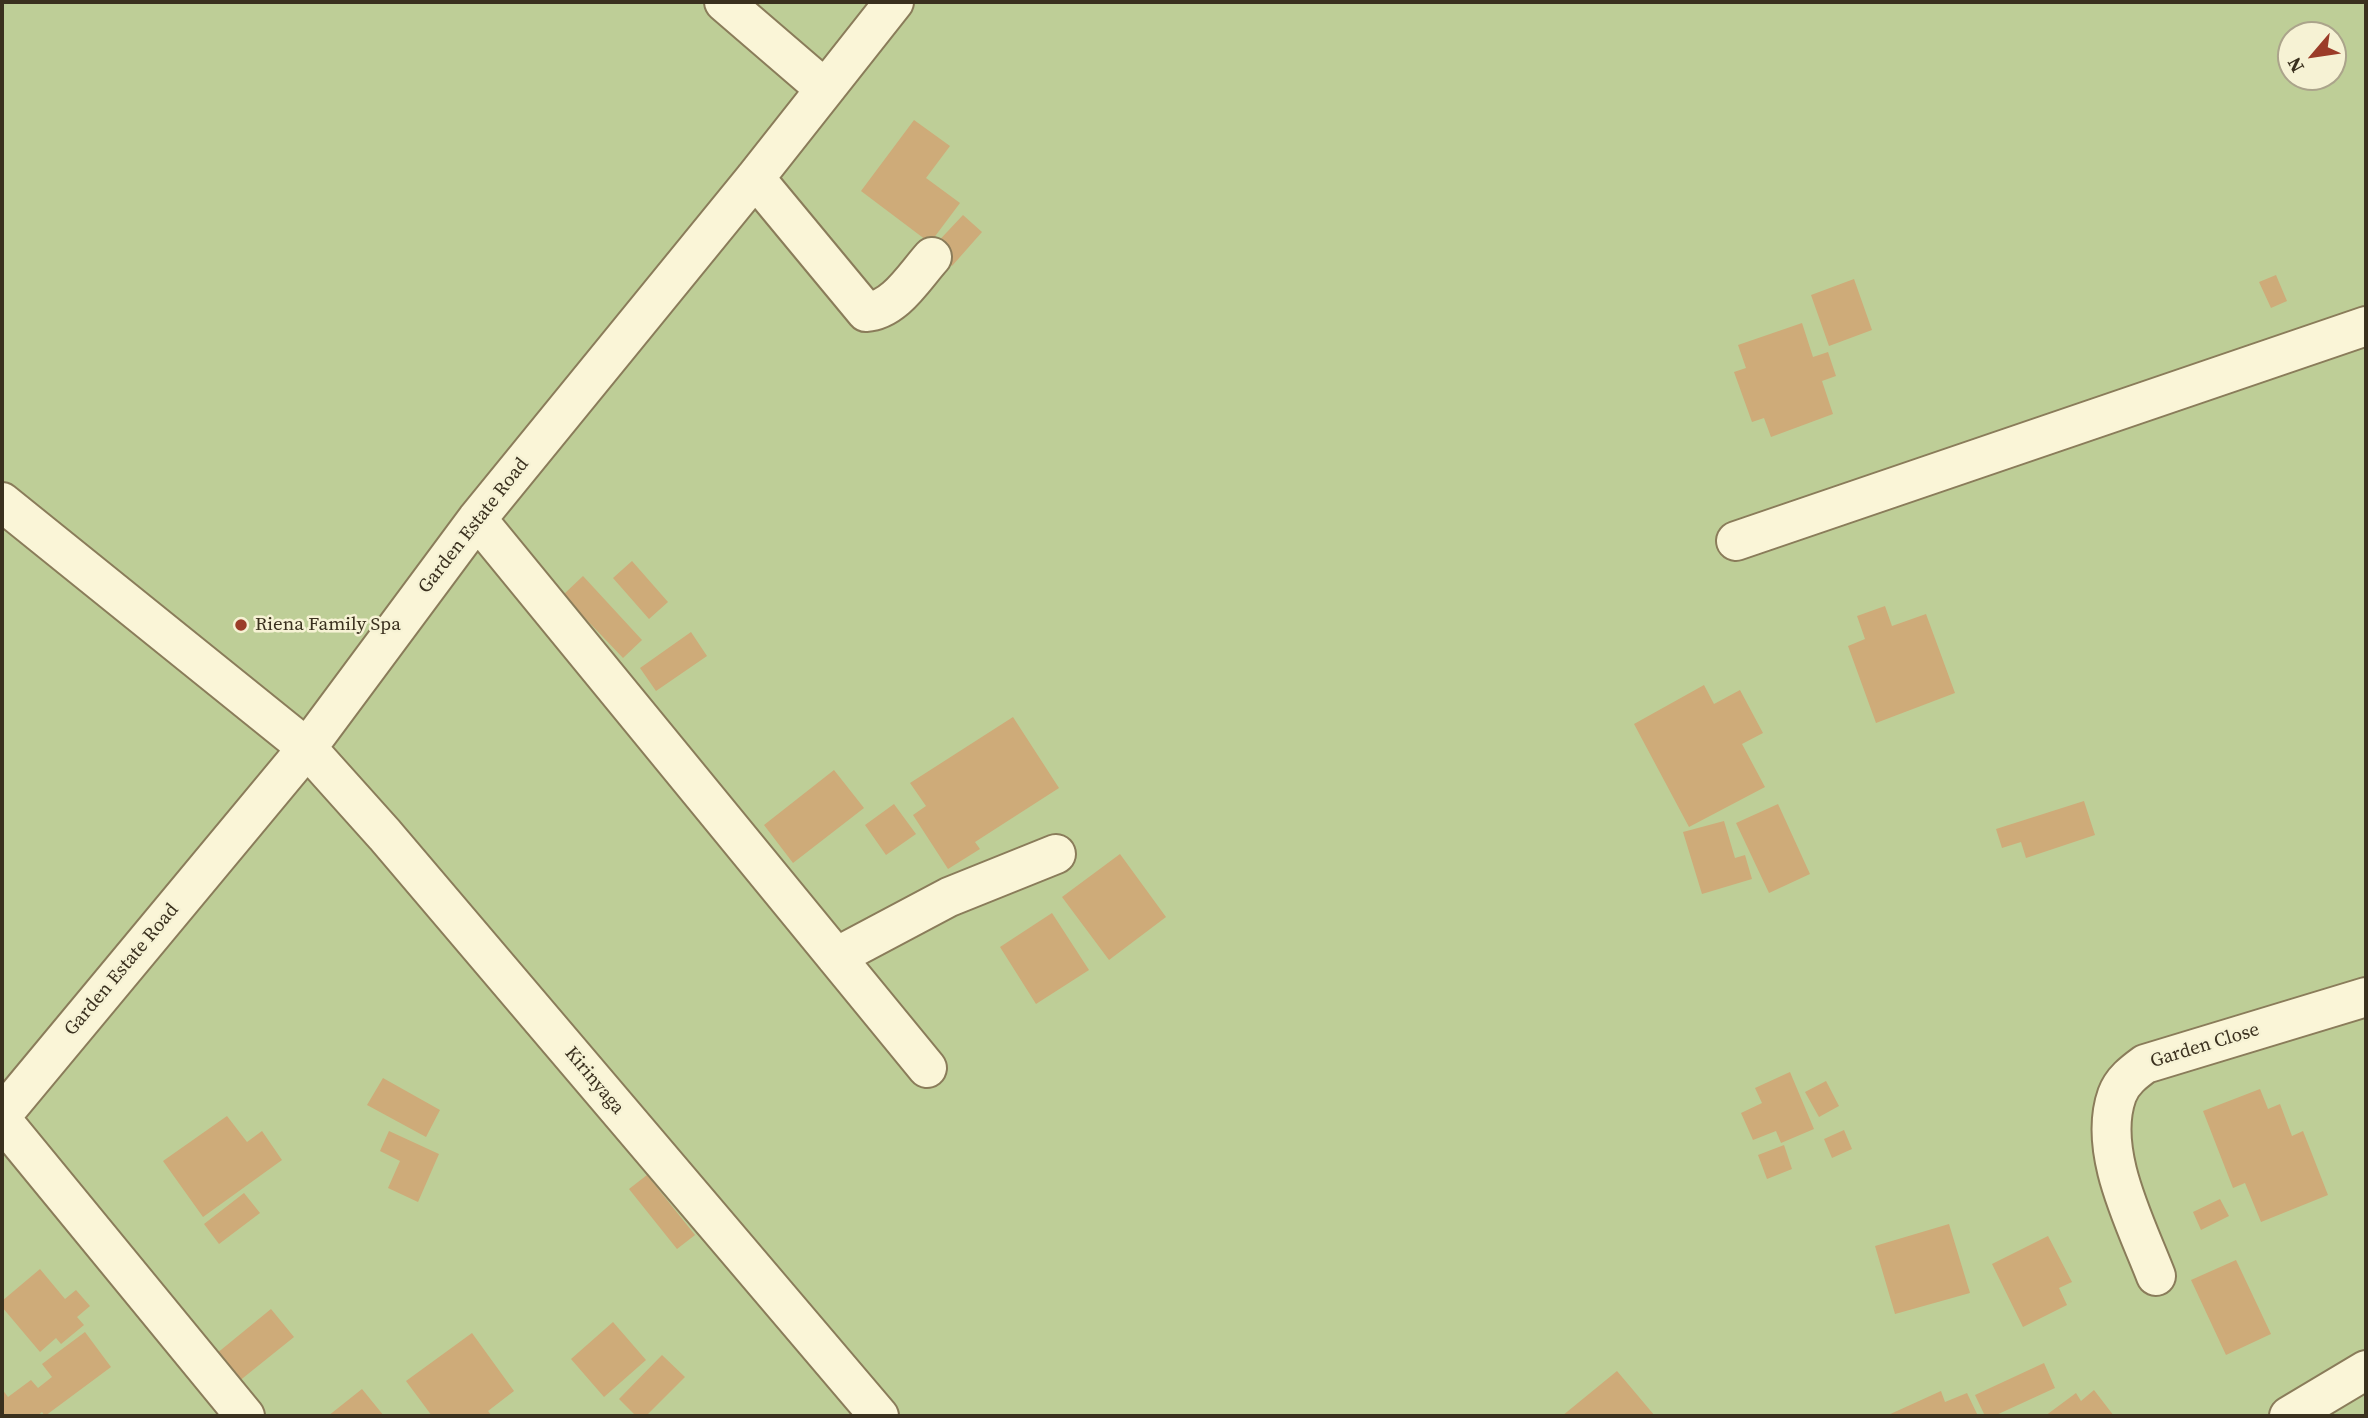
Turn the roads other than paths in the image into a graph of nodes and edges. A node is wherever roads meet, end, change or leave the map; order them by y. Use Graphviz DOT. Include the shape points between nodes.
graph roads {
  1 [pos="724,2"];
  2 [pos="894,2"];
  3 [pos="825,89"];
  4 [pos="755,178"];
  5 [pos="932,257"];
  6 [pos="2366,326"];
  7 [pos="2,502"];
  8 [pos="477,519"];
  9 [pos="1736,541"];
  10 [pos="307,748"];
  11 [pos="1056,854"];
  12 [pos="836,957"];
  13 [pos="2366,997"];
  14 [pos="927,1068"];
  15 [pos="2,1117"];
  16 [pos="2156,1276"];
  17 [pos="2366,1370"];
  18 [pos="245,1416"];
  19 [pos="879,1416"];
  20 [pos="2289,1416"];
  1 -- 3 [label="street"];
  2 -- 3 [label="street, Garden Estate Road"];
  3 -- 4 [label="street, Garden Estate Road"];
  4 -- 5 [label="street" via="866,312 889,305"];
  4 -- 8 [label="street, Garden Estate Road"];
  6 -- 9 [label="street"];
  7 -- 10 [label="street, Kirinyaga"];
  8 -- 10 [label="street, Garden Estate Road"];
  8 -- 12 [label="street"];
  10 -- 15 [label="street, Garden Estate Road"];
  10 -- 19 [label="street, Kirinyaga"];
  11 -- 12 [label="street" via="949,897"];
  12 -- 14 [label="street"];
  13 -- 16 [label="street, Garden Close" via="2145,1064 2129,1076 2112,1116 2112,1142 2124,1193"];
  15 -- 18 [label="street"];
  17 -- 20 [label="street"];
}
